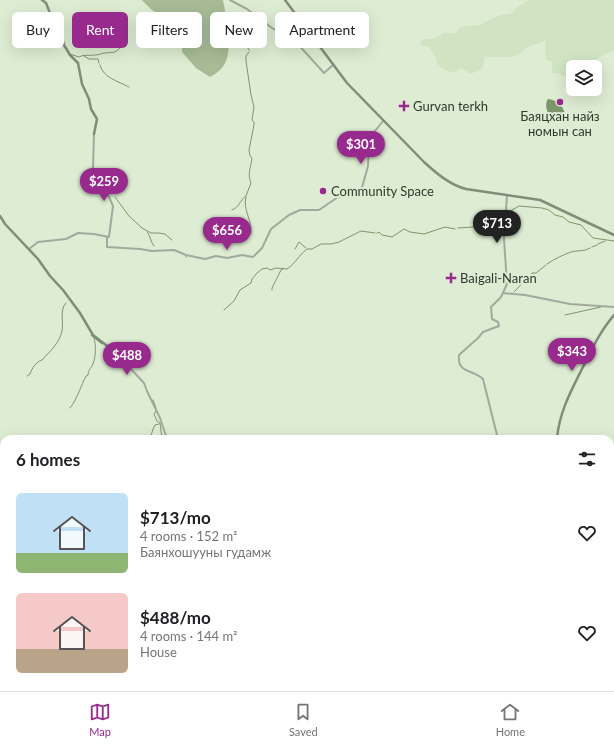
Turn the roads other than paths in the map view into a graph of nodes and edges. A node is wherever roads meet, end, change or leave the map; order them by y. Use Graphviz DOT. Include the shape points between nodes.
graph roads {
  1 [pos="42,0"];
  2 [pos="230,0"];
  3 [pos="285,0"];
  4 [pos="333,65"];
  5 [pos="383,121"];
  6 [pos="94,134"];
  7 [pos="507,195"];
  8 [pos="0,216"];
  9 [pos="614,235"];
  10 [pos="107,237"];
  11 [pos="29,249"];
  12 [pos="505,292"];
  13 [pos="614,307"];
  14 [pos="614,315"];
  15 [pos="115,352"];
  16 [pos="166,435"];
  17 [pos="497,435"];
  18 [pos="557,435"];
  1 -- 6 [label="main road" via="60,30 64,45 78,62 82,84 97,119"];
  2 -- 4 [label="street" via="296,42 324,73"];
  3 -- 4 [label="main road"];
  4 -- 5 [label="main road"];
  5 -- 7 [label="main road" via="428,166 453,184 468,190"];
  5 -- 10 [label="street" via="369,142 368,166 361,191 338,197 321,209 297,211 271,229 262,248 254,256 216,256 205,259 174,250 152,251 109,247"];
  6 -- 10 [label="street" via="93,168 100,177 113,206"];
  7 -- 9 [label="main road" via="540,200"];
  7 -- 12 [label="street"];
  8 -- 11 [label="main road"];
  10 -- 11 [label="street" via="78,233 64,239 38,242"];
  11 -- 15 [label="main road" via="73,303 93,335"];
  12 -- 13 [label="street" via="570,304"];
  12 -- 17 [label="street" via="491,307 492,320 498,322 499,326 483,332 459,355 459,365 462,368 484,379"];
  14 -- 18 [label="main road" via="595,342 569,395 560,416"];
  15 -- 16 [label="street" via="144,383"];
}
